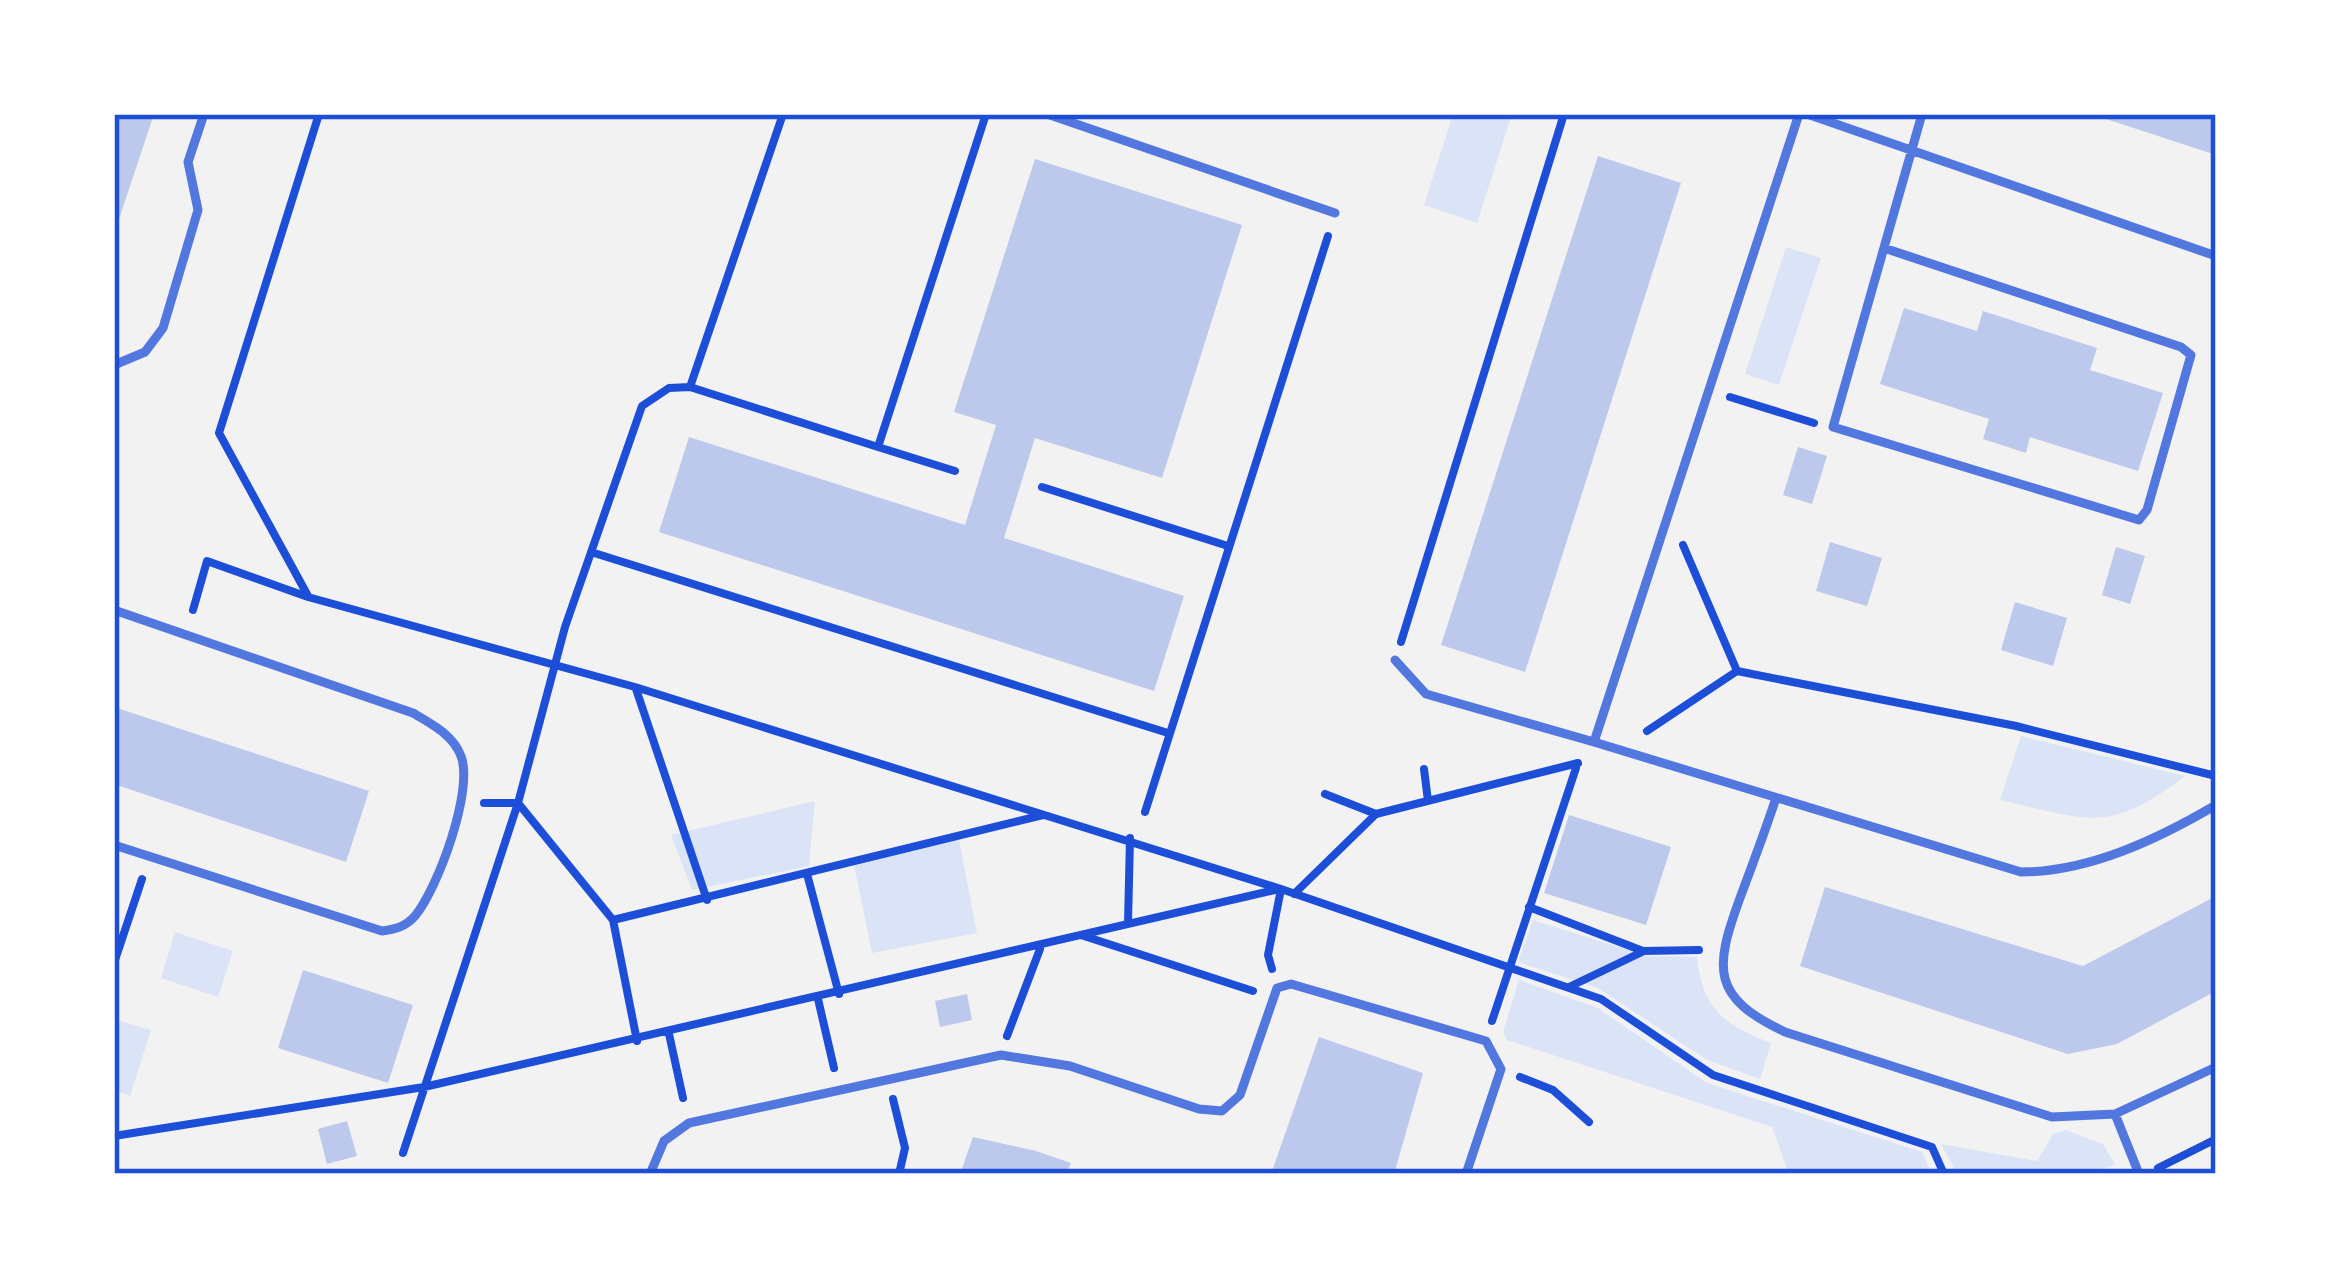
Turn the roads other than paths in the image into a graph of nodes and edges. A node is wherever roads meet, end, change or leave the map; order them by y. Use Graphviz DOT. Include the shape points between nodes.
graph roads {
  1 [pos="204,114"];
  2 [pos="1047,114"];
  3 [pos="1803,114"];
  4 [pos="1922,114"];
  5 [pos="1910,150"];
  6 [pos="1335,213"];
  7 [pos="1887,249"];
  8 [pos="2216,256"];
  9 [pos="114,365"];
  10 [pos="114,610"];
  11 [pos="1395,660"];
  12 [pos="1594,742"];
  13 [pos="1775,801"];
  14 [pos="2216,805"];
  15 [pos="114,845"];
  16 [pos="2216,1067"];
  17 [pos="2115,1114"];
  18 [pos="397,1174"];
  19 [pos="434,1174"];
  20 [pos="650,1174"];
  21 [pos="1466,1174"];
  22 [pos="2143,1174"];
  1 -- 9 [label="lane" via="188,162 199,210 163,328 145,352"];
  2 -- 6 [label="lane"];
  3 -- 5 [label="lane"];
  3 -- 12 [label="lane"];
  4 -- 5 [label="lane"];
  5 -- 7 [label="lane"];
  5 -- 8 [label="lane"];
  7 -- 7 [label="lane" via="1833,427 2139,520 2191,355"];
  10 -- 15 [label="lane" via="413,713 441,729 461,755 466,786 423,903 400,928 382,931"];
  11 -- 12 [label="lane" via="1426,694"];
  12 -- 13 [label="lane"];
  13 -- 14 [label="lane" via="2021,872 2089,863"];
  13 -- 17 [label="lane" via="1720,950 1734,999 1751,1016 2052,1117"];
  16 -- 17 [label="lane"];
  17 -- 22 [label="lane"];
  18 -- 19 [label="lane"];
  20 -- 21 [label="lane" via="664,1141 689,1123 1001,1054 1222,1111 1240,1095 1275,993 1291,984 1486,1041 1502,1070"];
}
